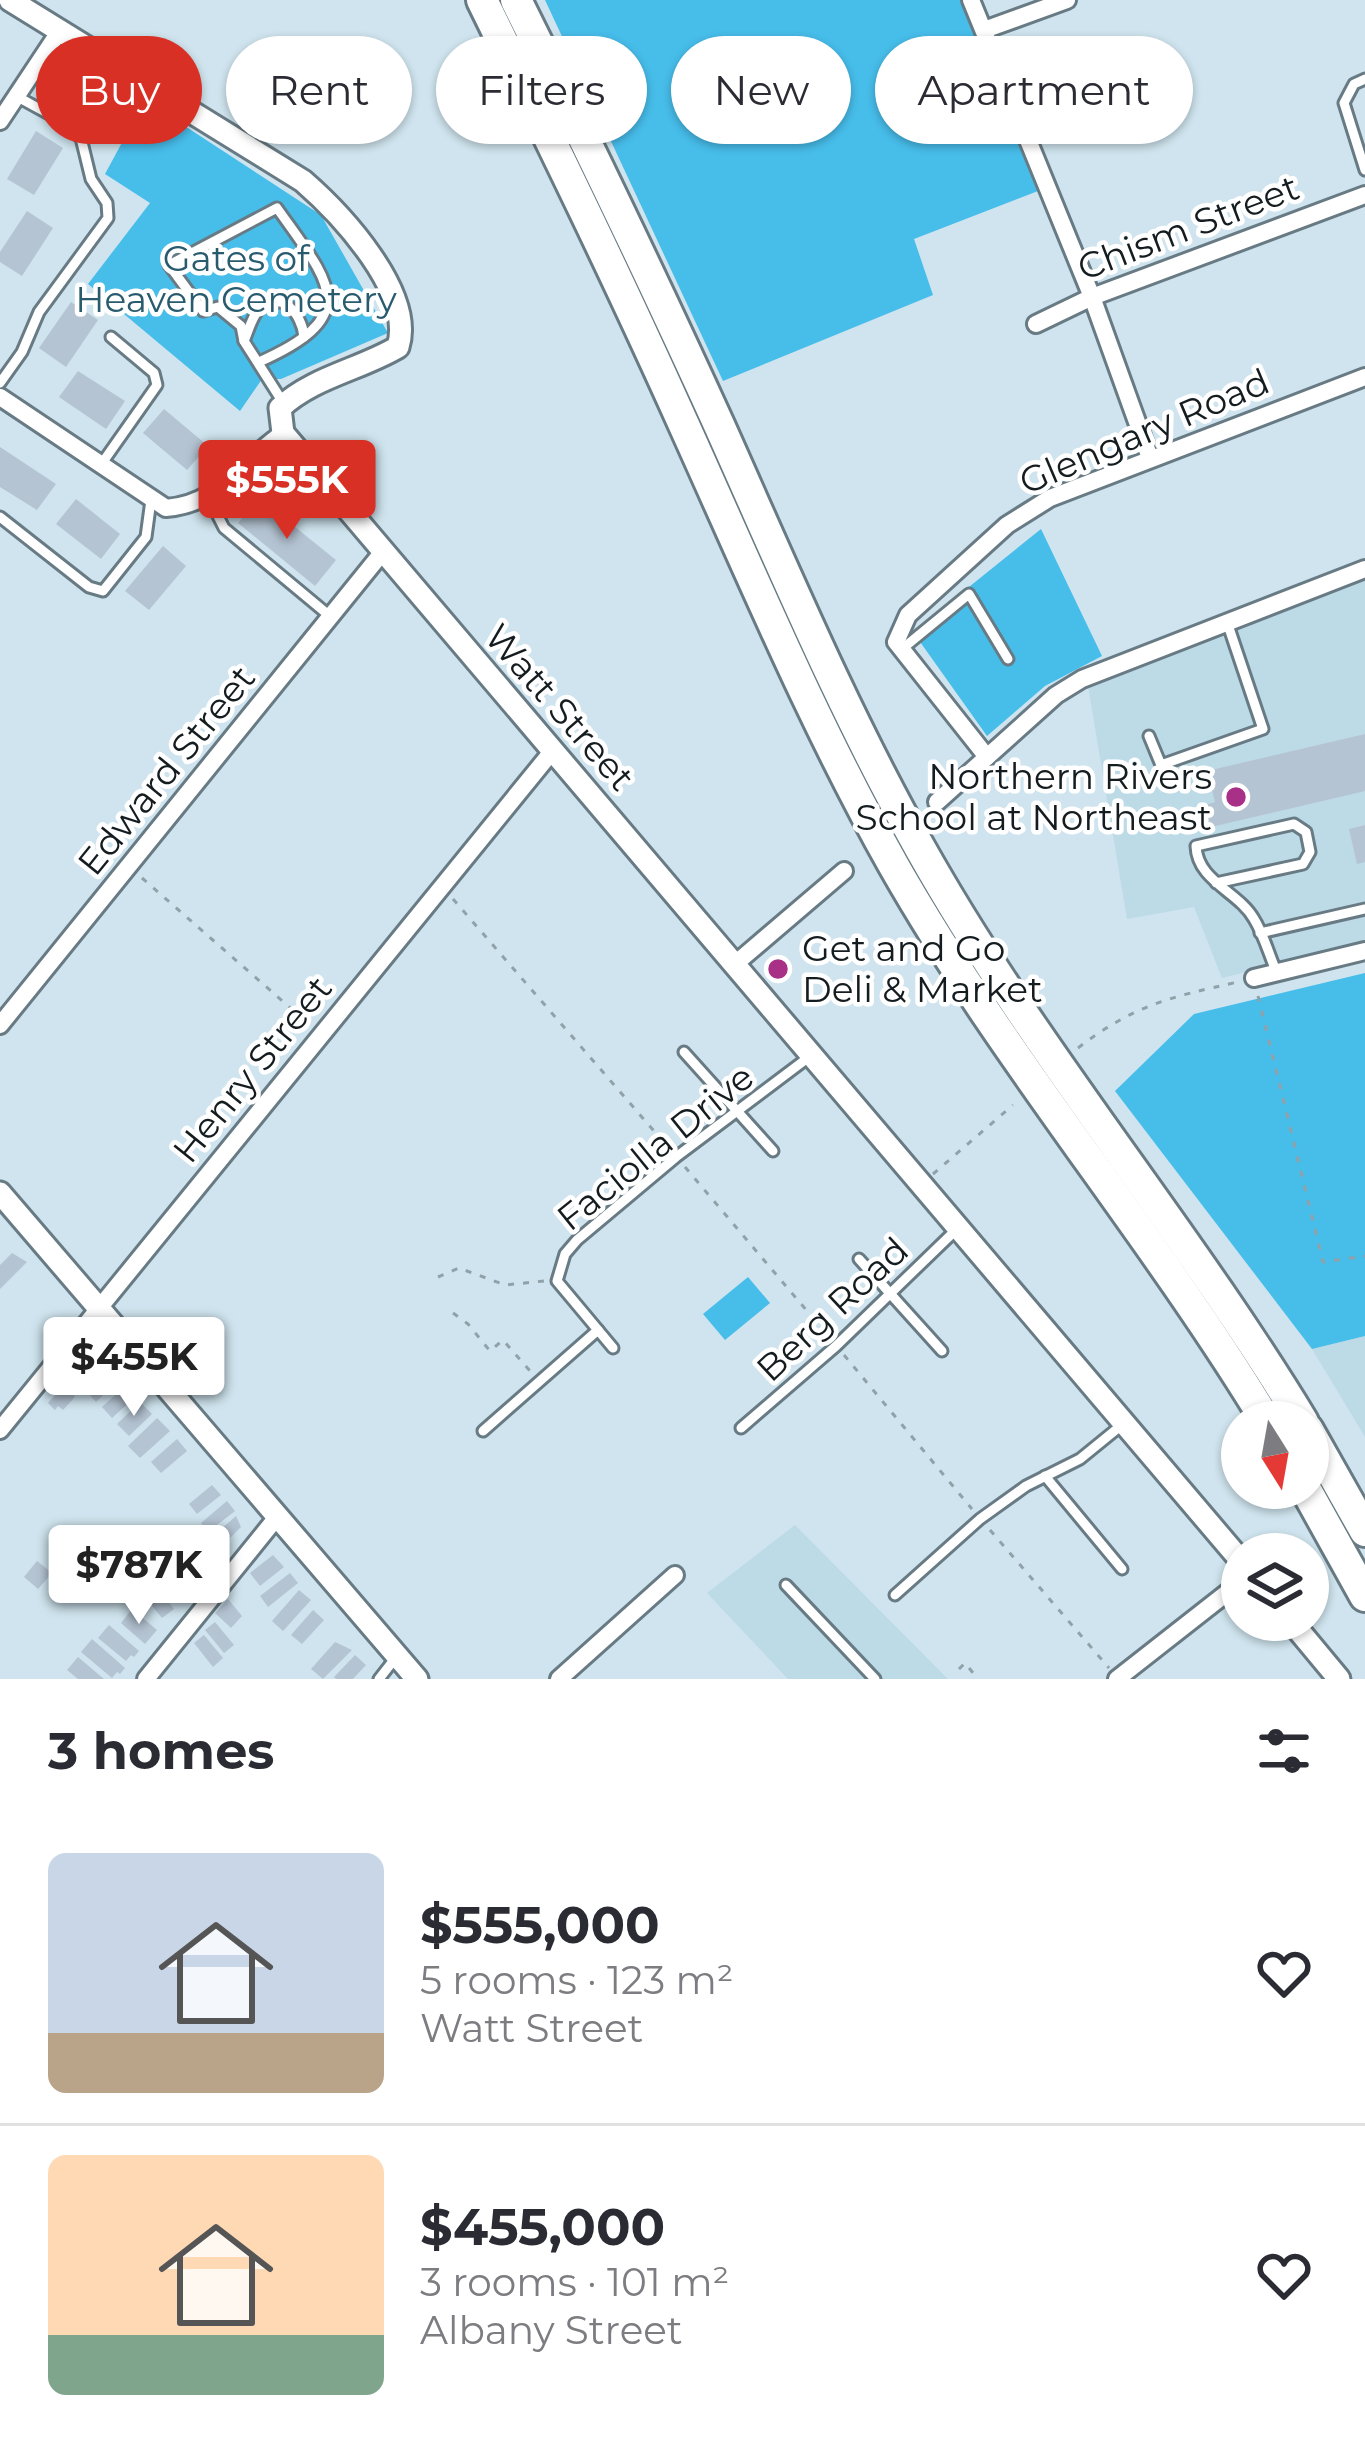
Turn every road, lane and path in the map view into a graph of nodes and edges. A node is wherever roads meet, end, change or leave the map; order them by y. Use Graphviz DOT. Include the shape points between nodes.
graph roads {
  1 [pos="10,0"];
  2 [pos="482,0"];
  3 [pos="516,0"];
  4 [pos="971,0"];
  5 [pos="1067,0"];
  6 [pos="61,29"];
  7 [pos="983,30"];
  8 [pos="1365,79"];
  9 [pos="16,97"];
  10 [pos="0,121"];
  11 [pos="1365,170"];
  12 [pos="1365,195"];
  13 [pos="1091,297"];
  14 [pos="1036,325"];
  15 [pos="111,337"];
  16 [pos="304,337"];
  17 [pos="244,341"];
  18 [pos="259,362"];
  19 [pos="1365,377"];
  20 [pos="0,383"];
  21 [pos="0,397"];
  22 [pos="284,404"];
  23 [pos="283,433"];
  24 [pos="1150,458"];
  25 [pos="100,466"];
  26 [pos="209,497"];
  27 [pos="151,500"];
  28 [pos="0,517"];
  29 [pos="381,554"];
  30 [pos="1365,569"];
  31 [pos="331,616"];
  32 [pos="1227,622"];
  33 [pos="902,649"];
  34 [pos="1008,659"];
  35 [pos="1149,736"];
  36 [pos="554,748"];
  37 [pos="987,757"];
  38 [pos="937,802"];
  39 [pos="130,868"];
  40 [pos="844,871"];
  41 [pos="1216,883"];
  42 [pos="442,886"];
  43 [pos="1365,909"];
  44 [pos="1260,933"];
  45 [pos="1365,952"];
  46 [pos="736,964"];
  47 [pos="1276,973"];
  48 [pos="1254,978"];
  49 [pos="0,1025"];
  50 [pos="321,1035"];
  51 [pos="1077,1050"];
  52 [pos="685,1052"];
  53 [pos="813,1053"];
  54 [pos="1013,1105"];
  55 [pos="739,1112"];
  56 [pos="773,1151"];
  57 [pos="676,1156"];
  58 [pos="923,1183"];
  59 [pos="0,1193"];
  60 [pos="959,1227"];
  61 [pos="1365,1256"];
  62 [pos="859,1259"];
  63 [pos="438,1277"];
  64 [pos="557,1281"];
  65 [pos="891,1292"];
  66 [pos="97,1309"];
  67 [pos="453,1313"];
  68 [pos="598,1330"];
  69 [pos="836,1346"];
  70 [pos="614,1348"];
  71 [pos="942,1351"];
  72 [pos="539,1381"];
  73 [pos="1253,1401"];
  74 [pos="1290,1401"];
  75 [pos="1123,1424"];
  76 [pos="741,1429"];
  77 [pos="0,1430"];
  78 [pos="483,1431"];
  79 [pos="1329,1467"];
  80 [pos="1046,1476"];
  81 [pos="1317,1509"];
  82 [pos="277,1517"];
  83 [pos="980,1519"];
  84 [pos="1365,1532"];
  85 [pos="1221,1538"];
  86 [pos="1123,1569"];
  87 [pos="675,1575"];
  88 [pos="786,1585"];
  89 [pos="895,1594"];
  90 [pos="1365,1596"];
  91 [pos="1221,1598"];
  92 [pos="1307,1641"];
  93 [pos="397,1656"];
  94 [pos="959,1669"];
  95 [pos="146,1679"];
  96 [pos="379,1679"];
  97 [pos="417,1679"];
  98 [pos="559,1679"];
  99 [pos="875,1679"];
  100 [pos="978,1679"];
  101 [pos="1118,1679"];
  102 [pos="1339,1679"];
  1 -- 6 [label="street"];
  2 -- 73 [label="highway" via="869,822 980,1008"];
  3 -- 74 [label="highway" via="897,807 1006,991"];
  4 -- 7 [label="street"];
  5 -- 7 [label="street"];
  6 -- 9 [label="street"];
  6 -- 22 [label="street" via="303,182 340,213 379,270 403,332 398,347"];
  7 -- 13 [label="street"];
  8 -- 11 [label="lane" via="1344,103"];
  9 -- 10 [label="street"];
  9 -- 20 [label="lane" via="81,138 109,211"];
  12 -- 13 [label="street, Chism Street"];
  13 -- 14 [label="street, Chism Street"];
  13 -- 24 [label="street"];
  15 -- 25 [label="lane" via="154,373 157,385"];
  16 -- 17 [label="lane" via="297,311 273,302 260,309"];
  16 -- 17 [label="lane" via="322,320 326,278 277,208 169,265 202,311 218,307 241,326"];
  16 -- 18 [label="lane"];
  17 -- 18 [label="lane"];
  18 -- 22 [label="lane"];
  19 -- 24 [label="street, Glengary Road"];
  21 -- 25 [label="street"];
  22 -- 23 [label="street"];
  23 -- 26 [label="street"];
  23 -- 29 [label="street, Watt Street"];
  24 -- 33 [label="street, Glengary Road" via="1050,498 1007,525 908,615 896,642"];
  25 -- 27 [label="street"];
  26 -- 27 [label="street" via="166,508"];
  26 -- 31 [label="lane" via="224,529"];
  27 -- 28 [label="lane" via="146,537 103,591"];
  29 -- 31 [label="street, Edward Street"];
  29 -- 36 [label="street, Watt Street"];
  30 -- 32 [label="street"];
  31 -- 39 [label="street, Edward Street"];
  32 -- 35 [label="lane" via="1263,729 1161,765"];
  32 -- 37 [label="street" via="1082,679"];
  33 -- 34 [label="lane" via="969,594"];
  33 -- 37 [label="street"];
  36 -- 42 [label="street, Henry Street"];
  36 -- 46 [label="street, Watt Street"];
  37 -- 38 [label="street"];
  39 -- 49 [label="street, Edward Street"];
  39 -- 50 [label="path"];
  40 -- 46 [label="street"];
  41 -- 41 [label="lane" via="1196,845 1294,824 1306,832 1303,864"];
  41 -- 44 [label="lane" via="1252,914"];
  42 -- 50 [label="street, Henry Street"];
  42 -- 57 [label="path"];
  43 -- 44 [label="lane"];
  44 -- 47 [label="lane"];
  45 -- 47 [label="street"];
  46 -- 53 [label="street, Watt Street"];
  47 -- 48 [label="street"];
  48 -- 51 [label="path" via="1158,999"];
  48 -- 61 [label="path" via="1323,1262"];
  50 -- 66 [label="street, Henry Street"];
  52 -- 55 [label="lane"];
  53 -- 55 [label="lane, Faciolla Drive"];
  53 -- 58 [label="street, Watt Street"];
  54 -- 58 [label="path"];
  55 -- 56 [label="lane"];
  55 -- 57 [label="lane, Faciolla Drive"];
  57 -- 64 [label="lane, Faciolla Drive" via="577,1240"];
  57 -- 69 [label="path"];
  58 -- 60 [label="street, Watt Street"];
  59 -- 66 [label="street"];
  60 -- 65 [label="lane, Berg Road"];
  60 -- 75 [label="street, Watt Street"];
  62 -- 65 [label="lane"];
  63 -- 64 [label="path" via="459,1268 505,1285"];
  64 -- 68 [label="lane, Faciolla Drive"];
  65 -- 69 [label="lane, Berg Road"];
  65 -- 71 [label="lane"];
  66 -- 77 [label="street, Henry Street"];
  66 -- 82 [label="street"];
  67 -- 72 [label="path" via="490,1352 503,1340"];
  68 -- 70 [label="lane, Faciolla Drive"];
  68 -- 72 [label="lane"];
  69 -- 76 [label="lane, Berg Road"];
  69 -- 83 [label="path"];
  72 -- 78 [label="lane"];
  75 -- 80 [label="lane"];
  75 -- 85 [label="street, Watt Street"];
  79 -- 84 [label="highway"];
  80 -- 83 [label="lane"];
  80 -- 86 [label="lane"];
  81 -- 90 [label="highway"];
  82 -- 93 [label="street"];
  82 -- 95 [label="street"];
  83 -- 89 [label="lane"];
  83 -- 101 [label="path"];
  87 -- 98 [label="street"];
  88 -- 99 [label="lane"];
  91 -- 101 [label="street"];
  92 -- 102 [label="street"];
  93 -- 96 [label="lane"];
  93 -- 97 [label="street"];
  94 -- 100 [label="path" via="965,1663"];
}
